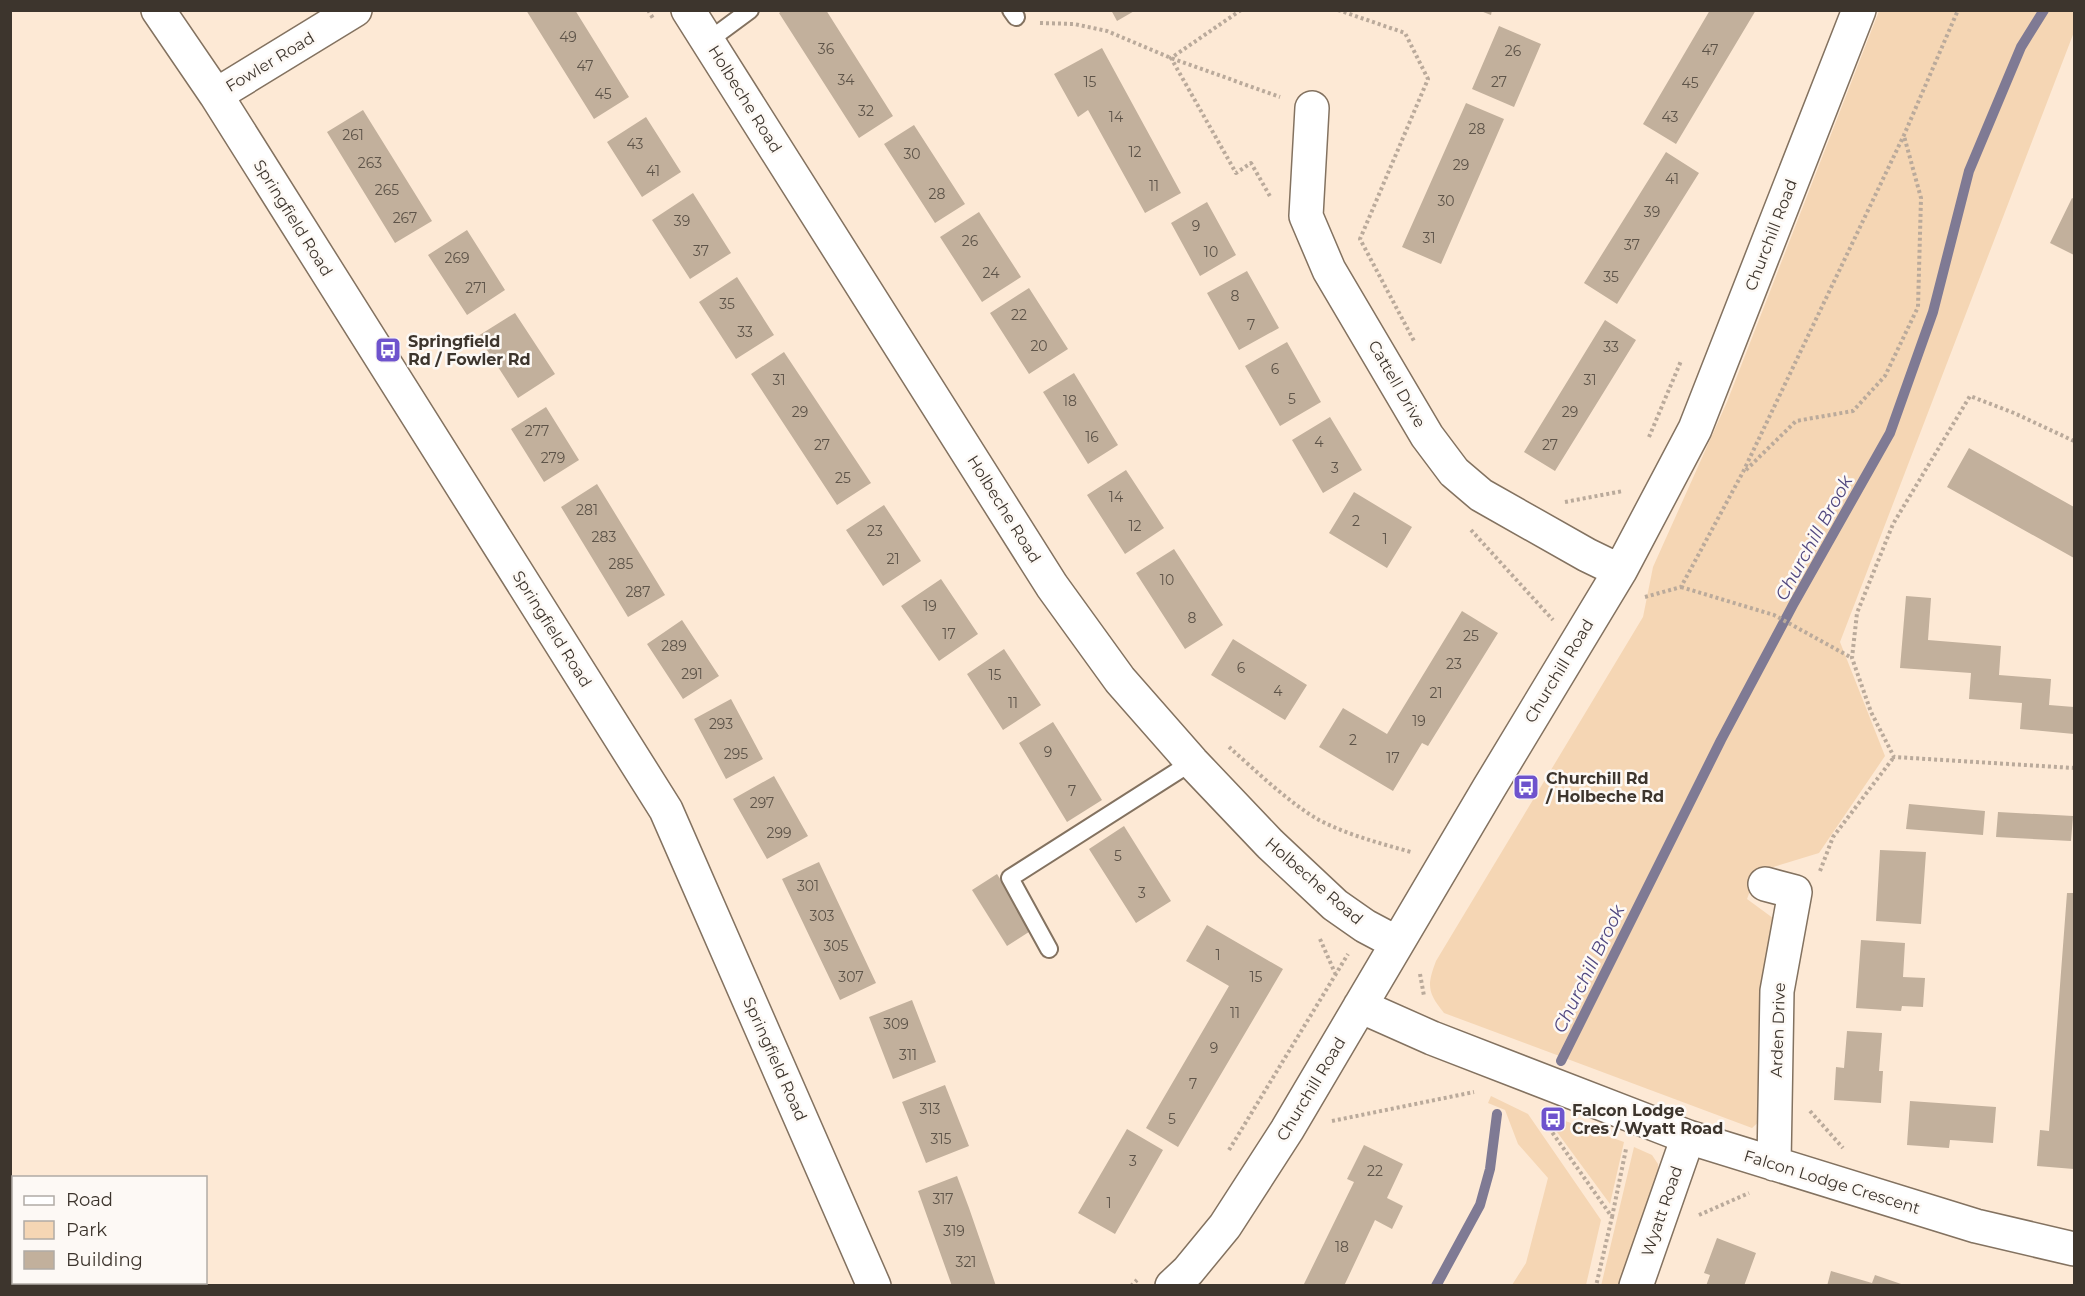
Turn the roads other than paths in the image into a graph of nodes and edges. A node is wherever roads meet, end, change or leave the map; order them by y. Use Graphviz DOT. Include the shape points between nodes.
graph roads {
  1 [pos="158,10"];
  2 [pos="355,10"];
  3 [pos="688,10"];
  4 [pos="750,10"];
  5 [pos="1859,10"];
  6 [pos="708,41"];
  7 [pos="216,95"];
  8 [pos="1312,108"];
  9 [pos="1620,571"];
  10 [pos="1191,762"];
  11 [pos="1780,888"];
  12 [pos="1397,943"];
  13 [pos="1049,949"];
  14 [pos="1360,1006"];
  15 [pos="1688,1137"];
  16 [pos="1786,1168"];
  17 [pos="2074,1249"];
  18 [pos="874,1286"];
  19 [pos="1172,1286"];
  20 [pos="1636,1286"];
  1 -- 7 [label="street, Springfield Road"];
  2 -- 7 [label="street, Fowler Road"];
  3 -- 6 [label="street, Holbeche Road"];
  4 -- 6 [label="lane"];
  5 -- 9 [label="street, Churchill Road" via="1695,429"];
  6 -- 10 [label="street, Holbeche Road" via="1052,586 1120,680"];
  7 -- 18 [label="street, Springfield Road" via="666,810"];
  8 -- 9 [label="street, Cattell Drive" via="1306,216 1329,270 1427,436 1454,472 1481,495"];
  9 -- 12 [label="street, Churchill Road"];
  10 -- 12 [label="street, Holbeche Road" via="1335,904"];
  10 -- 13 [label="lane" via="1010,878"];
  11 -- 16 [label="street, Arden Drive" via="1776,1072"];
  12 -- 14 [label="street, Churchill Road"];
  14 -- 15 [label="street, Falcon Lodge Crescent" via="1432,1038 1494,1077 1633,1116"];
  14 -- 19 [label="street, Churchill Road" via="1225,1226"];
  15 -- 16 [label="street, Falcon Lodge Crescent"];
  15 -- 20 [label="street, Wyatt Road"];
  16 -- 17 [label="street, Falcon Lodge Crescent" via="1976,1227"];
}
